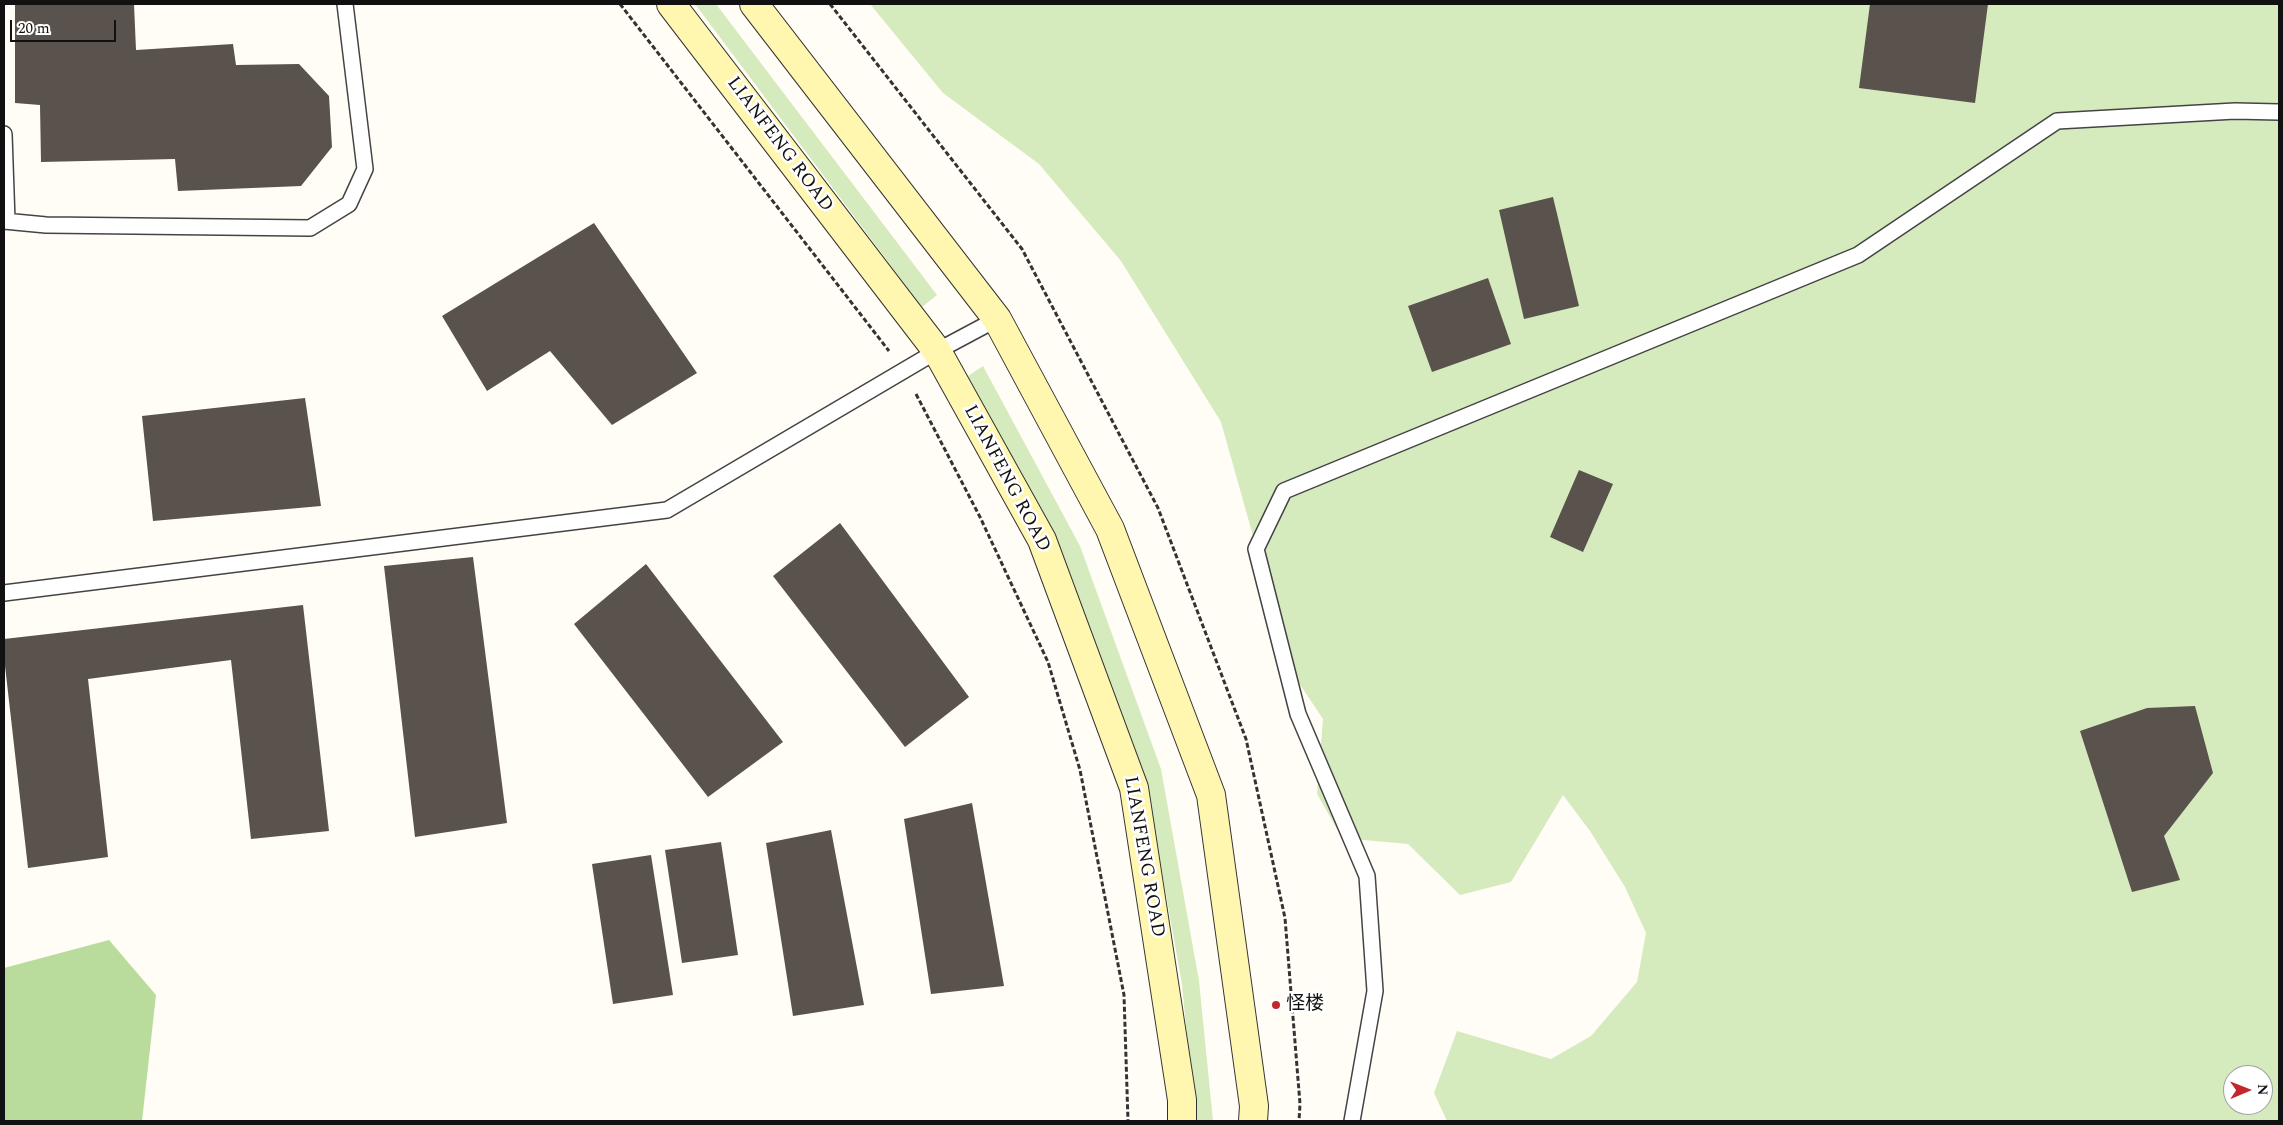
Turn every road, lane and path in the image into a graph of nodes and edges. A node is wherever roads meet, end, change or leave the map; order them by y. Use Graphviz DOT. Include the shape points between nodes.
graph roads {
  1 [pos="346,4"];
  2 [pos="620,4"];
  3 [pos="671,4"];
  4 [pos="754,4"];
  5 [pos="2279,112"];
  6 [pos="4,134"];
  7 [pos="6,221"];
  8 [pos="997,319"];
  9 [pos="937,351"];
  10 [pos="904,371"];
  11 [pos="4,593"];
  12 [pos="1128,1121"];
  13 [pos="1182,1121"];
  14 [pos="1253,1121"];
  15 [pos="1352,1121"];
  1 -- 7 [label="lane" via="365,169 349,204 310,228 46,225"];
  2 -- 10 [label="path"];
  3 -- 9 [label="main road, LIANFENG ROAD"];
  4 -- 8 [label="main road"];
  5 -- 15 [label="lane" via="2235,111 2057,122 1858,255 1284,491 1256,549 1298,714 1367,876 1375,991"];
  6 -- 7 [label="lane"];
  8 -- 9 [label="lane"];
  8 -- 14 [label="main road" via="1110,529 1211,795 1254,1106"];
  9 -- 10 [label="lane"];
  9 -- 13 [label="main road, LIANFENG ROAD" via="1042,540 1134,788 1182,1100"];
  10 -- 11 [label="lane" via="667,510"];
  10 -- 12 [label="path" via="980,517 1048,662 1080,770 1124,995"];
}
